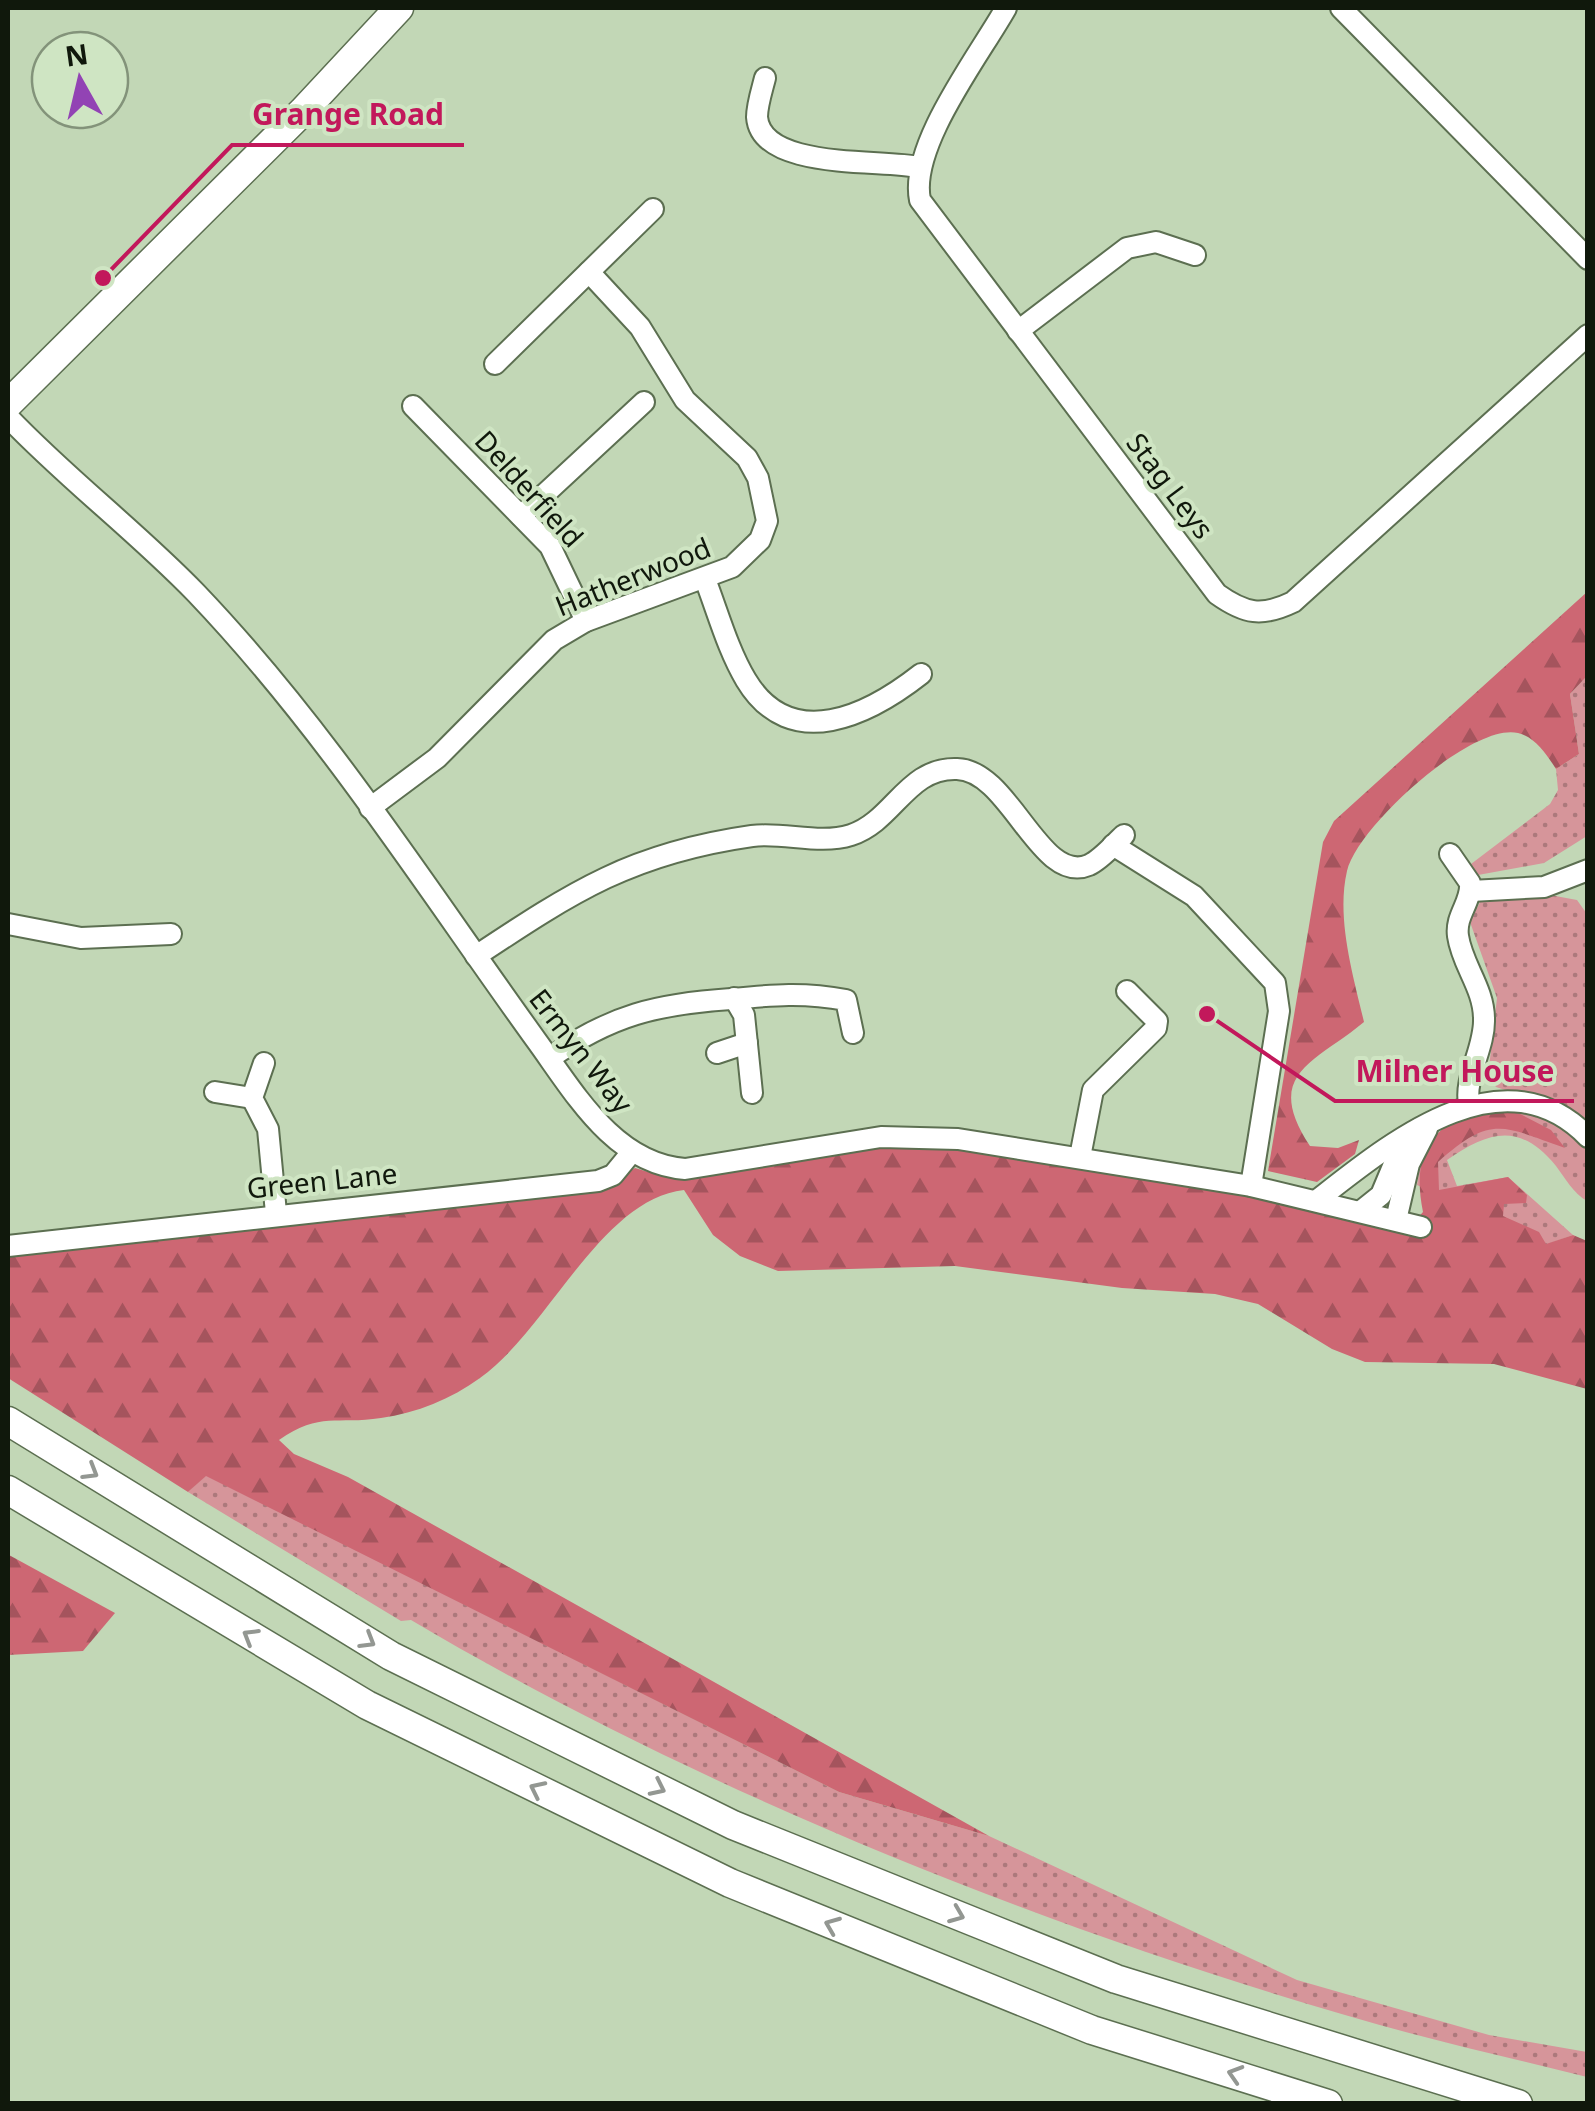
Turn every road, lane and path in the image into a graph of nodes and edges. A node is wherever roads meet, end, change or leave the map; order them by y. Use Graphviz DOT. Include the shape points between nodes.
graph roads {
  1 [pos="399,8"];
  2 [pos="1006,8"];
  3 [pos="1341,8"];
  4 [pos="765,78"];
  5 [pos="918,167"];
  6 [pos="652,209"];
  7 [pos="1195,255"];
  8 [pos="1588,258"];
  9 [pos="590,272"];
  10 [pos="1018,330"];
  11 [pos="1588,335"];
  12 [pos="495,364"];
  13 [pos="644,402"];
  14 [pos="8,404"];
  15 [pos="413,406"];
  16 [pos="8,417"];
  17 [pos="521,516"];
  18 [pos="705,580"];
  19 [pos="586,621"];
  20 [pos="921,674"];
  21 [pos="370,808"];
  22 [pos="1450,854"];
  23 [pos="1588,870"];
  24 [pos="1471,890"];
  25 [pos="8,924"];
  26 [pos="171,934"];
  27 [pos="476,956"];
  28 [pos="1127,991"];
  29 [pos="734,998"];
  30 [pos="852,1033"];
  31 [pos="747,1044"];
  32 [pos="718,1053"];
  33 [pos="550,1058"];
  34 [pos="264,1063"];
  35 [pos="215,1092"];
  36 [pos="752,1094"];
  37 [pos="252,1098"];
  38 [pos="1469,1104"];
  39 [pos="1428,1127"];
  40 [pos="1588,1137"];
  41 [pos="1404,1140"];
  42 [pos="631,1152"];
  43 [pos="1080,1157"];
  44 [pos="1251,1186"];
  45 [pos="1316,1201"];
  46 [pos="1361,1211"];
  47 [pos="276,1213"];
  48 [pos="1396,1220"];
  49 [pos="1421,1228"];
  50 [pos="8,1246"];
  51 [pos="8,1421"];
  52 [pos="8,1490"];
  53 [pos="1328,2104"];
  54 [pos="1518,2104"];
  1 -- 14 [label="highway"];
  2 -- 5 [label="street"];
  3 -- 8 [label="street"];
  4 -- 5 [label="street" via="760,128 784,152"];
  5 -- 10 [label="street, Stag Leys" via="928,215"];
  6 -- 9 [label="street"];
  7 -- 10 [label="street" via="1156,242 1127,248"];
  9 -- 12 [label="street"];
  9 -- 18 [label="street, Hatherwood" via="640,326 685,400 736,444 758,478 767,520 760,540 732,567"];
  10 -- 11 [label="street, Stag Leys" via="1217,594 1260,614 1293,602"];
  13 -- 17 [label="street"];
  15 -- 17 [label="street, Delderfield"];
  16 -- 21 [label="street, Ermyn Way" via="197,595"];
  17 -- 19 [label="street, Delderfield" via="566,571"];
  18 -- 19 [label="street, Hatherwood"];
  18 -- 20 [label="street" via="748,685 776,710 800,720 849,718"];
  19 -- 21 [label="street, Hatherwood" via="528,661 437,758"];
  21 -- 27 [label="street, Ermyn Way"];
  22 -- 24 [label="street"];
  23 -- 24 [label="street" via="1544,887"];
  24 -- 38 [label="street" via="1458,936 1484,1017"];
  25 -- 26 [label="street" via="80,938"];
  27 -- 33 [label="street, Ermyn Way"];
  27 -- 44 [label="street" via="603,876 700,845 758,836 846,837 867,829 925,774 975,770 1050,856 1064,865 1091,864 1119,840 1194,896 1275,983 1279,1011"];
  28 -- 43 [label="street" via="1157,1021 1156,1028 1093,1090"];
  29 -- 30 [label="street" via="774,992 846,1000"];
  29 -- 31 [label="street"];
  29 -- 33 [label="street" via="690,1000 613,1020"];
  31 -- 32 [label="street"];
  31 -- 36 [label="street"];
  33 -- 42 [label="street, Ermyn Way"];
  34 -- 37 [label="street"];
  35 -- 37 [label="street"];
  37 -- 47 [label="street" via="268,1129"];
  38 -- 39 [label="street"];
  38 -- 40 [label="street" via="1534,1104"];
  39 -- 41 [label="street"];
  39 -- 48 [label="street" via="1409,1164"];
  41 -- 45 [label="street"];
  41 -- 46 [label="street" via="1382,1195"];
  42 -- 43 [label="street, Ermyn Way" via="685,1168 902,1136"];
  42 -- 47 [label="street, Green Lane" via="613,1175 598,1181"];
  43 -- 44 [label="street, Ermyn Way"];
  44 -- 45 [label="street, Ermyn Way"];
  45 -- 46 [label="street, Ermyn Way"];
  46 -- 48 [label="street, Ermyn Way"];
  47 -- 50 [label="street, Green Lane"];
  48 -- 49 [label="street, Ermyn Way"];
  51 -- 54 [label="highway, one-way" via="391,1656 733,1826 1116,1980"];
  53 -- 52 [label="highway, one-way" via="1092,2030 730,1883 367,1706"];
}
